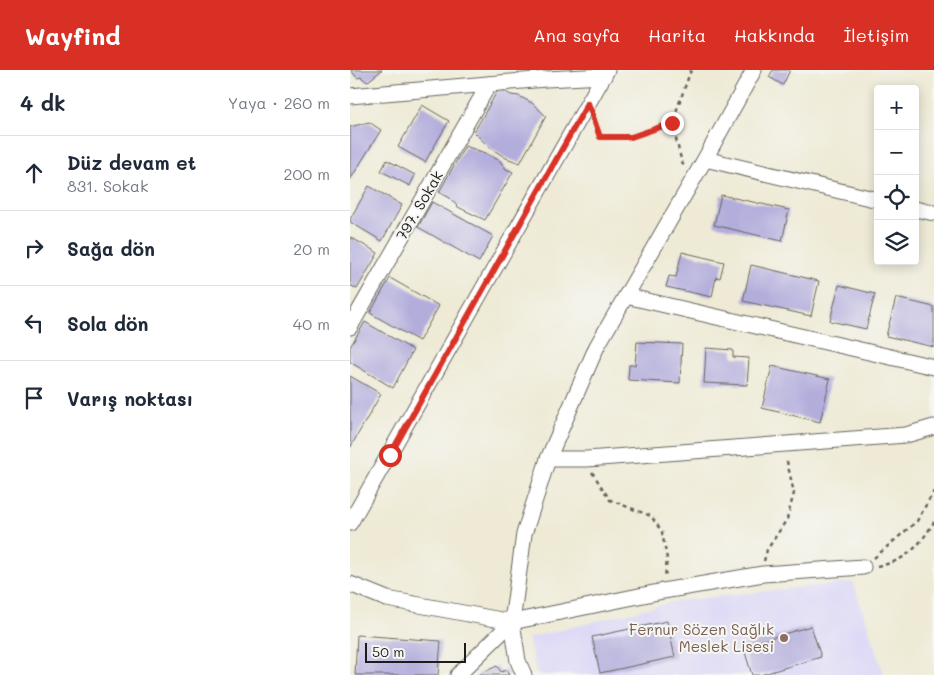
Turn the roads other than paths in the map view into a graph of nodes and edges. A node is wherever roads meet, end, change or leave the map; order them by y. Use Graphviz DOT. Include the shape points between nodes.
graph roads {
  1 [pos="754,70"];
  2 [pos="605,73"];
  3 [pos="489,84"];
  4 [pos="350,96"];
  5 [pos="705,159"];
  6 [pos="874,199"];
  7 [pos="919,210"];
  8 [pos="934,213"];
  9 [pos="626,296"];
  10 [pos="350,327"];
  11 [pos="934,367"];
  12 [pos="934,427"];
  13 [pos="548,459"];
  14 [pos="350,523"];
  15 [pos="863,566"];
  16 [pos="350,584"];
  17 [pos="512,622"];
  18 [pos="458,675"];
  19 [pos="524,675"];
  1 -- 5 [label="street"];
  2 -- 3 [label="street"];
  2 -- 14 [label="street"];
  3 -- 4 [label="street"];
  3 -- 10 [label="street, 797. Sokak"];
  5 -- 6 [label="street"];
  5 -- 9 [label="street"];
  7 -- 8 [label="street"];
  9 -- 11 [label="street"];
  9 -- 13 [label="street" via="597,346"];
  12 -- 13 [label="street" via="906,435 587,459"];
  13 -- 17 [label="street" via="524,534"];
  15 -- 17 [label="street" via="763,574"];
  16 -- 17 [label="street" via="387,598"];
  17 -- 18 [label="street"];
  17 -- 19 [label="street" via="518,661"];
}
